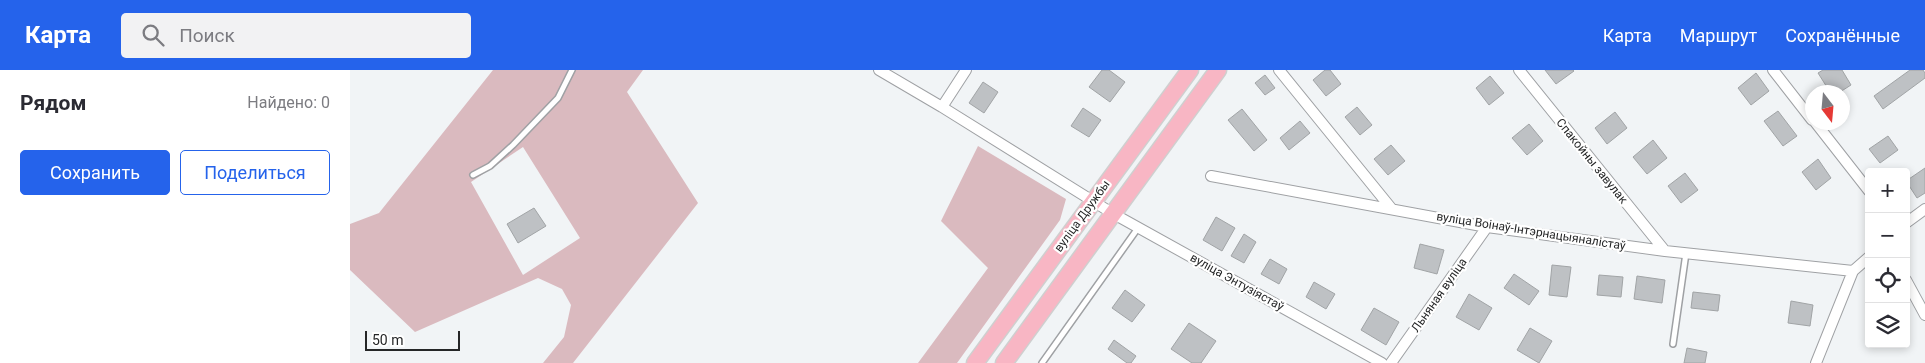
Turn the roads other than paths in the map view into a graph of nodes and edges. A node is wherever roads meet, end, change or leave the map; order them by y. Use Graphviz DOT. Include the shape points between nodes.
graph roads {
  1 [pos="572,70"];
  2 [pos="879,70"];
  3 [pos="966,70"];
  4 [pos="1190,70"];
  5 [pos="1218,70"];
  6 [pos="1279,70"];
  7 [pos="1519,70"];
  8 [pos="1773,70"];
  9 [pos="942,107"];
  10 [pos="1805,110"];
  11 [pos="1821,130"];
  12 [pos="473,175"];
  13 [pos="1211,176"];
  14 [pos="1865,186"];
  15 [pos="1093,200"];
  16 [pos="1390,208"];
  17 [pos="1925,210"];
  18 [pos="1112,213"];
  19 [pos="1910,221"];
  20 [pos="1487,227"];
  21 [pos="1139,228"];
  22 [pos="1665,251"];
  23 [pos="1686,253"];
  24 [pos="1867,258"];
  25 [pos="1853,271"];
  26 [pos="1910,287"];
  27 [pos="1925,315"];
  28 [pos="1673,344"];
  29 [pos="975,363"];
  30 [pos="1004,363"];
  31 [pos="1042,363"];
  32 [pos="1382,363"];
  33 [pos="1391,363"];
  34 [pos="1816,363"];
  1 -- 12 [label="lane" via="558,98 490,166"];
  2 -- 9 [label="street"];
  3 -- 9 [label="street"];
  4 -- 15 [label="main road, вуліца Дружбы"];
  5 -- 18 [label="main road, вуліца Дружбы"];
  6 -- 16 [label="street"];
  7 -- 22 [label="street, Спакойны завулак"];
  8 -- 10 [label="street"];
  9 -- 15 [label="street, вуліца Энтузіястаў"];
  11 -- 14 [label="street"];
  13 -- 16 [label="street, вуліца Воінаў-Інтэрнацыяналістаў"];
  15 -- 18 [label="street, вуліца Энтузіястаў"];
  15 -- 29 [label="main road, вуліца Дружбы"];
  16 -- 20 [label="street, вуліца Воінаў-Інтэрнацыяналістаў"];
  17 -- 19 [label="street"];
  18 -- 21 [label="street, вуліца Энтузіястаў"];
  18 -- 30 [label="main road, вуліца Дружбы"];
  20 -- 22 [label="street, вуліца Воінаў-Інтэрнацыяналістаў"];
  20 -- 33 [label="street, Льняная вуліца"];
  21 -- 31 [label="lane"];
  21 -- 32 [label="street, вуліца Энтузіястаў"];
  22 -- 23 [label="street, вуліца Воінаў-Інтэрнацыяналістаў"];
  23 -- 25 [label="street, вуліца Воінаў-Інтэрнацыяналістаў"];
  23 -- 28 [label="lane"];
  24 -- 25 [label="street"];
  25 -- 34 [label="street"];
  26 -- 27 [label="street"];
}
